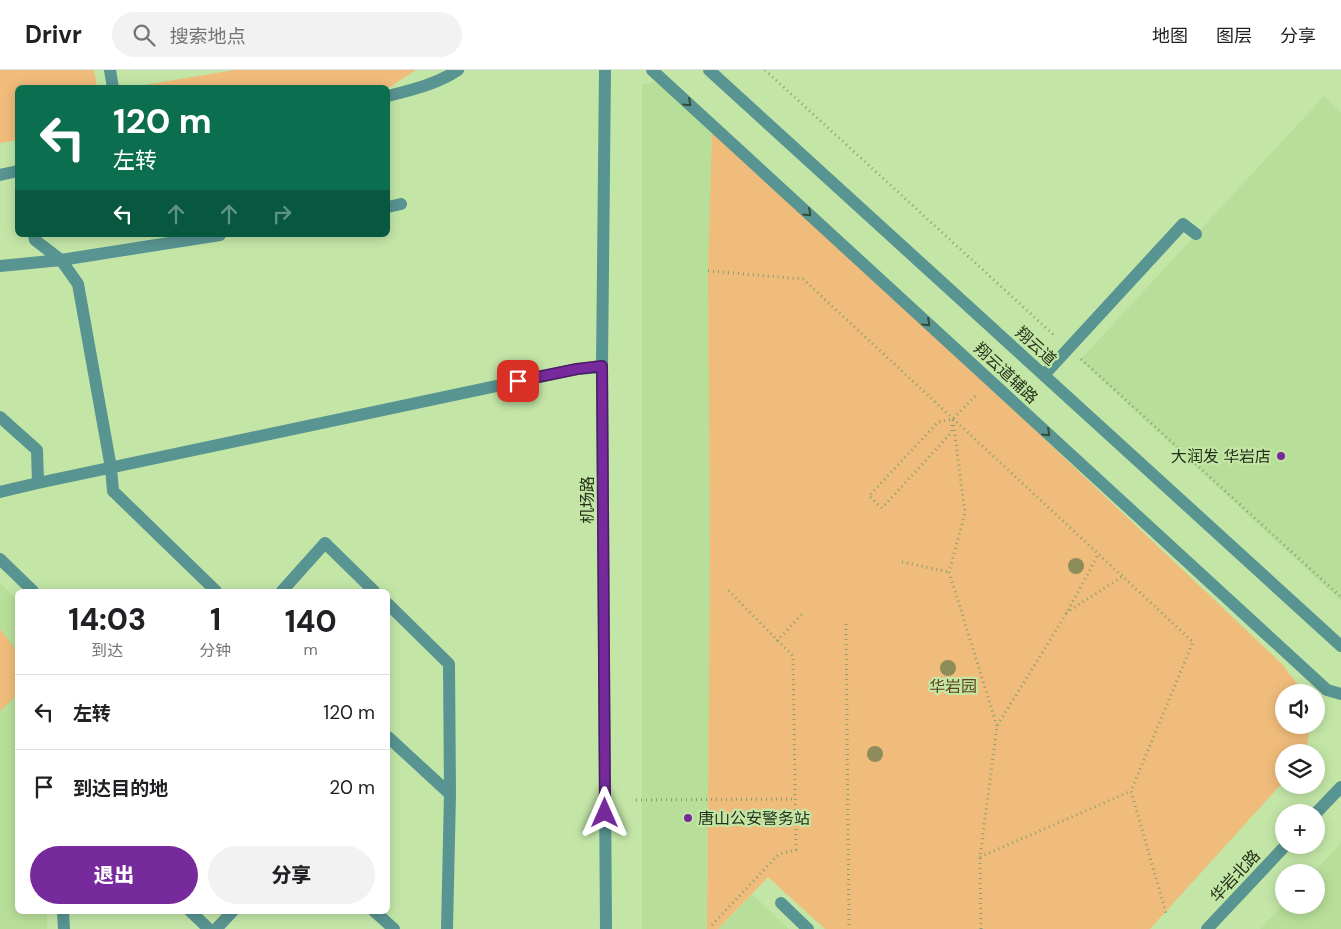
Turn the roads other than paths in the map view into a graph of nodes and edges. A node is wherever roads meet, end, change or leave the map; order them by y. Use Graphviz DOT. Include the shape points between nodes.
graph roads {
  1 [pos="110,70"];
  2 [pos="458,70"];
  3 [pos="605,70"];
  4 [pos="652,70"];
  5 [pos="709,70"];
  6 [pos="112,85"];
  7 [pos="390,96"];
  8 [pos="15,172"];
  9 [pos="0,175"];
  10 [pos="401,204"];
  11 [pos="390,206"];
  12 [pos="1196,234"];
  13 [pos="34,237"];
  14 [pos="194,237"];
  15 [pos="143,241"];
  16 [pos="61,260"];
  17 [pos="0,266"];
  18 [pos="602,366"];
  19 [pos="1044,375"];
  20 [pos="0,417"];
  21 [pos="111,468"];
  22 [pos="38,483"];
  23 [pos="0,492"];
  24 [pos="0,559"];
  25 [pos="31,589"];
  26 [pos="214,589"];
  27 [pos="284,589"];
  28 [pos="372,589"];
  29 [pos="390,606"];
  30 [pos="1341,646"];
  31 [pos="1341,694"];
  32 [pos="390,739"];
  33 [pos="1341,787"];
  34 [pos="450,794"];
  35 [pos="1325,804"];
  36 [pos="1278,854"];
  37 [pos="781,903"];
  38 [pos="63,914"];
  39 [pos="193,914"];
  40 [pos="230,914"];
  41 [pos="377,914"];
  42 [pos="64,929"];
  43 [pos="209,929"];
  44 [pos="216,929"];
  45 [pos="394,929"];
  46 [pos="447,929"];
  47 [pos="606,929"];
  48 [pos="808,929"];
  49 [pos="1207,929"];
  1 -- 6 [label="street"];
  2 -- 7 [label="street" via="436,82"];
  3 -- 18 [label="street, 机场路"];
  4 -- 31 [label="street, 翔云道辅路, one-way" via="1327,690"];
  5 -- 19 [label="street, 翔云道"];
  8 -- 9 [label="street"];
  10 -- 11 [label="street"];
  12 -- 19 [label="street" via="1184,224"];
  13 -- 16 [label="street"];
  14 -- 15 [label="street"];
  15 -- 16 [label="street"];
  16 -- 17 [label="street"];
  16 -- 21 [label="street" via="78,284"];
  18 -- 21 [label="street"];
  18 -- 47 [label="street, 机场路"];
  19 -- 30 [label="street, 翔云道"];
  20 -- 22 [label="street" via="37,450"];
  21 -- 22 [label="street"];
  21 -- 26 [label="street" via="113,492"];
  22 -- 23 [label="street"];
  24 -- 25 [label="street"];
  27 -- 28 [label="street" via="325,543"];
  29 -- 34 [label="street" via="449,664"];
  32 -- 34 [label="street"];
  33 -- 35 [label="street"];
  34 -- 46 [label="street"];
  36 -- 49 [label="street, 华岩北路"];
  37 -- 48 [label="street"];
  38 -- 42 [label="street"];
  39 -- 43 [label="street"];
  40 -- 44 [label="street"];
  41 -- 45 [label="street"];
}
